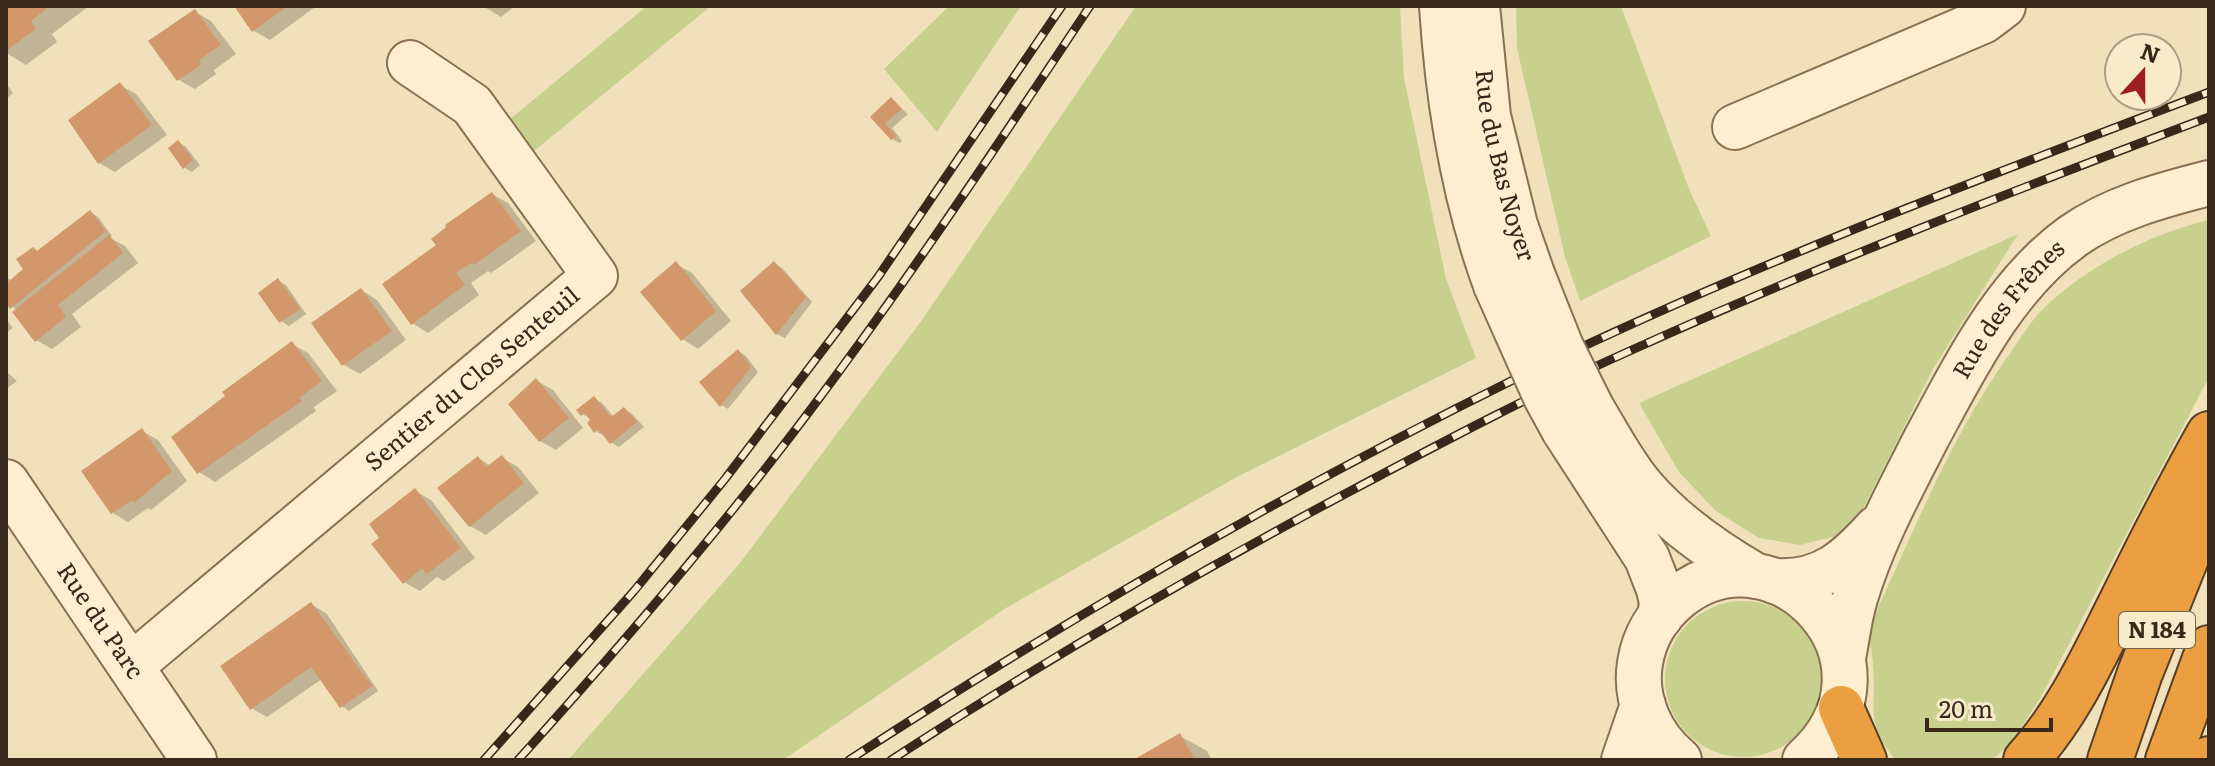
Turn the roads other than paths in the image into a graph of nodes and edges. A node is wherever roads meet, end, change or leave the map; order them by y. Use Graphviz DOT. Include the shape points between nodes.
graph roads {
  1 [pos="1442,6"];
  2 [pos="1477,6"];
  3 [pos="2003,6"];
  4 [pos="410,63"];
  5 [pos="1735,127"];
  6 [pos="2209,183"];
  7 [pos="1514,280"];
  8 [pos="1578,419"];
  9 [pos="2209,434"];
  10 [pos="6,482"];
  11 [pos="2209,501"];
  12 [pos="1883,520"];
  13 [pos="1766,579"];
  14 [pos="1660,617"];
  15 [pos="2209,648"];
  16 [pos="1843,658"];
  17 [pos="131,666"];
  18 [pos="1643,705"];
  19 [pos="1841,708"];
  20 [pos="194,760"];
  21 [pos="1624,760"];
  22 [pos="1679,760"];
  23 [pos="1805,760"];
  24 [pos="1864,760"];
  25 [pos="2026,760"];
  26 [pos="2110,760"];
  27 [pos="2168,760"];
  1 -- 7 [label="street, Rue du Bas Noyer" via="1469,204"];
  2 -- 7 [label="street, Rue du Bas Noyer" via="1488,116 1515,225"];
  3 -- 5 [label="street" via="1983,21"];
  4 -- 17 [label="street, Sentier du Clos Senteuil" via="472,105 595,276"];
  6 -- 12 [label="street, Rue des Frênes" via="2115,213 2074,236 2041,265 2003,308 1963,370"];
  7 -- 8 [label="street, Rue du Bas Noyer, bridge" via="1540,384"];
  8 -- 13 [label="street, Rue du Bas Noyer" via="1661,508 1727,559"];
  8 -- 14 [label="street, Rue du Bas Noyer" via="1647,558 1659,589"];
  9 -- 25 [label="highway" via="2081,683"];
  10 -- 17 [label="street, Rue du Parc"];
  11 -- 26 [label="highway, N 184"];
  12 -- 13 [label="street, Rue des Frênes" via="1861,546 1826,572 1801,581"];
  12 -- 16 [label="street, Rue des Frênes" via="1854,601"];
  13 -- 14 [label="street, Rue des Frênes" via="1731,576 1706,582 1684,593"];
  13 -- 16 [label="street, Rue du Bas Noyer" via="1803,596 1821,613"];
  14 -- 18 [label="street" via="1639,668"];
  15 -- 27 [label="highway, N 184"];
  16 -- 19 [label="street"];
  17 -- 20 [label="street, Rue du Parc"];
  18 -- 21 [label="street"];
  18 -- 22 [label="street" via="1659,739"];
  19 -- 23 [label="street" via="1831,732"];
  19 -- 24 [label="highway"];
}
